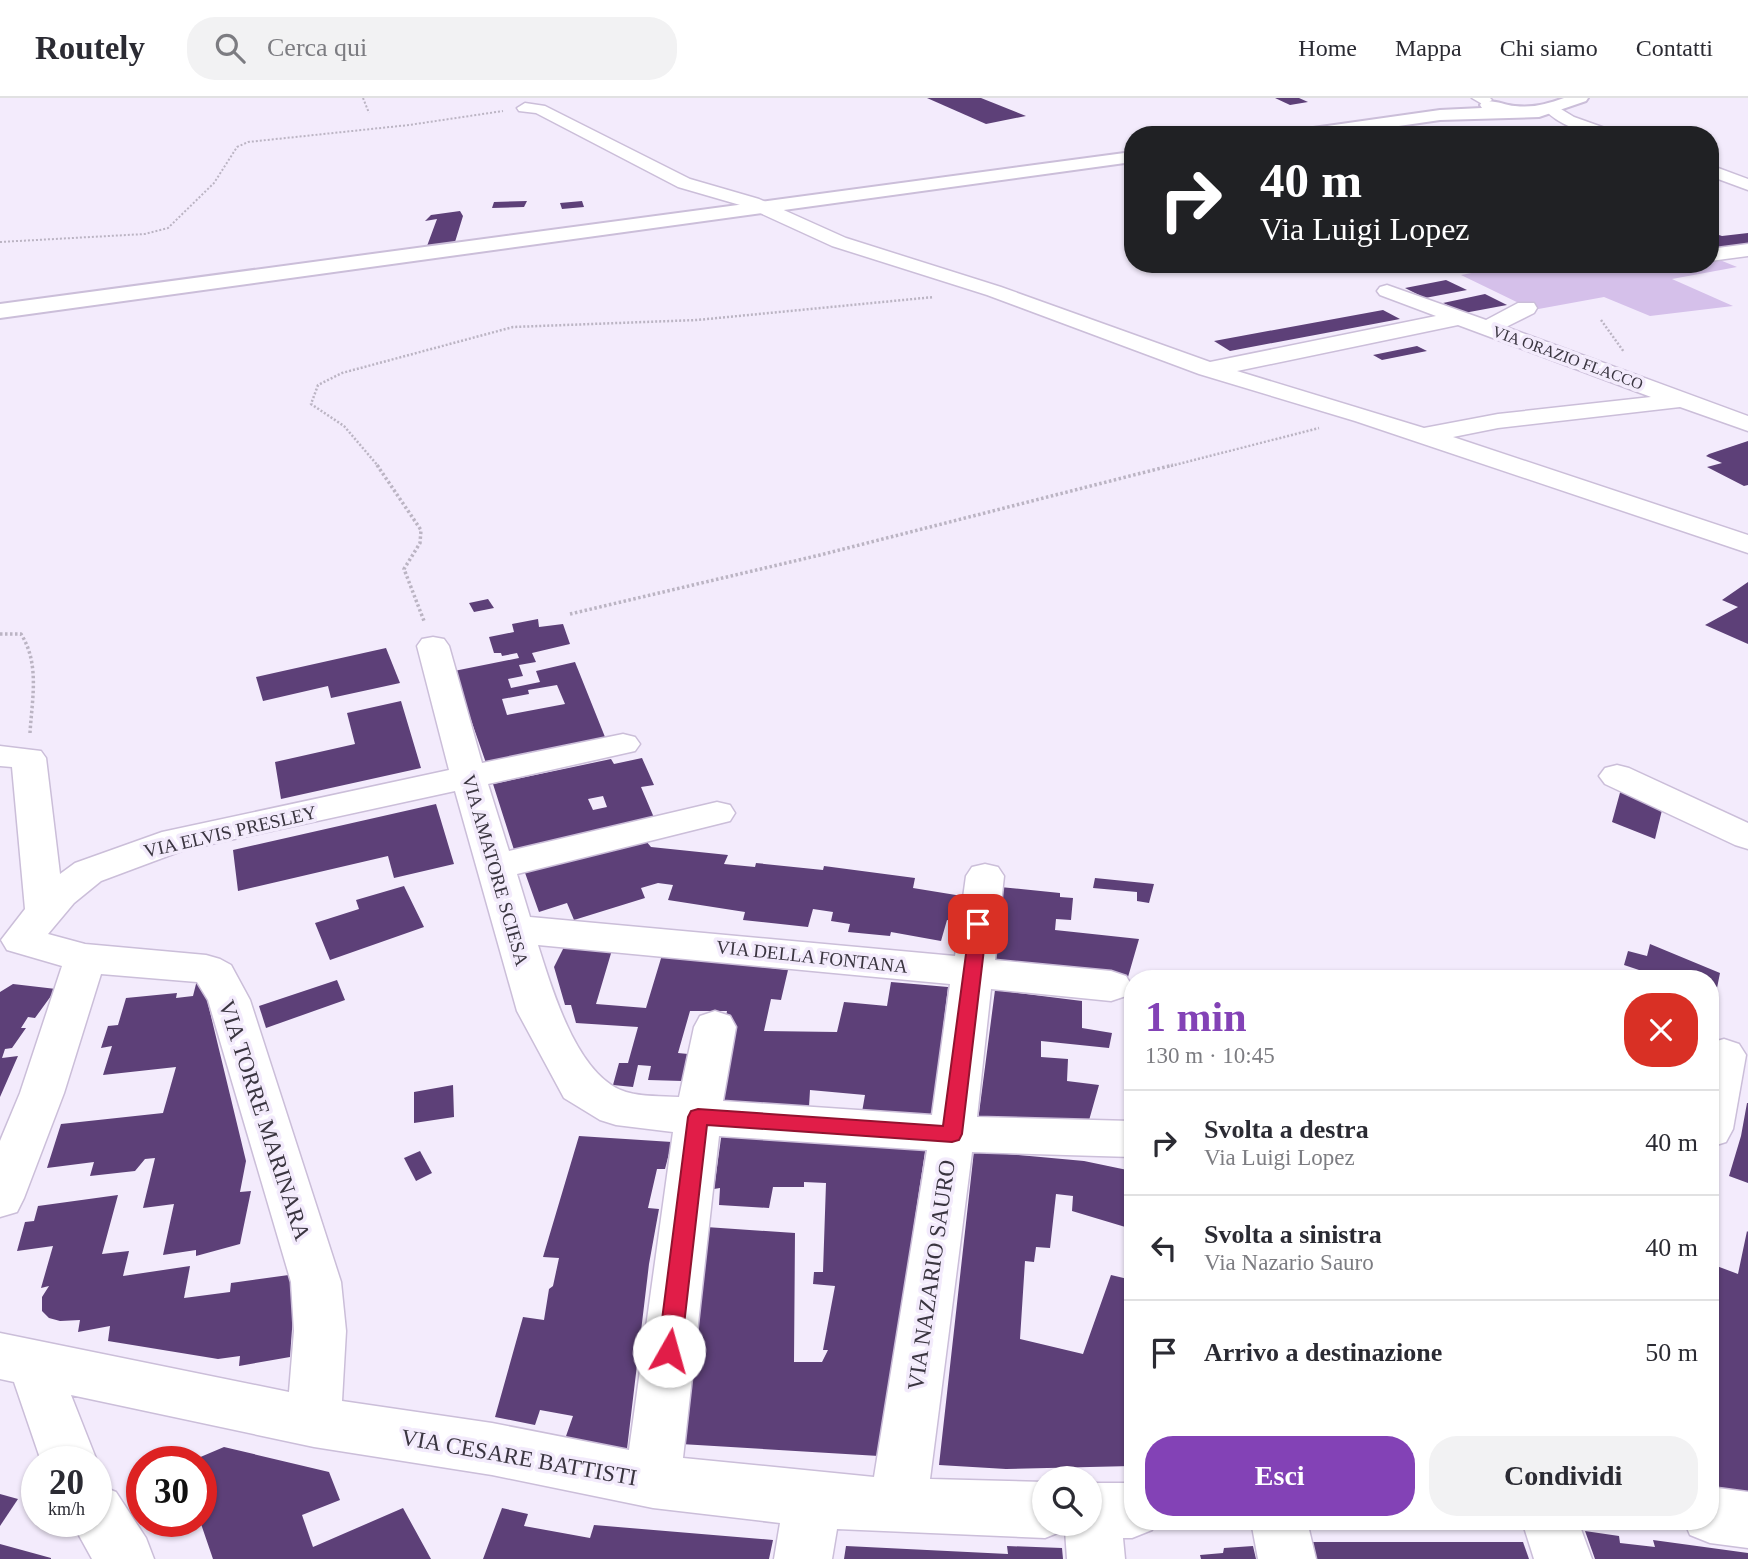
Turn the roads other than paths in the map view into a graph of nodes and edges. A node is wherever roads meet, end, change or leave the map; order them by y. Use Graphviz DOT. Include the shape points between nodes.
graph roads {
  1 [pos="1535,98"];
  2 [pos="1580,98"];
  3 [pos="1483,100"];
  4 [pos="1552,107"];
  5 [pos="525,108"];
  6 [pos="1518,112"];
  7 [pos="1440,115"];
  8 [pos="1362,126"];
  9 [pos="1582,126"];
  10 [pos="1584,126"];
  11 [pos="1124,158"];
  12 [pos="1719,174"];
  13 [pos="1748,185"];
  14 [pos="763,207"];
  15 [pos="1748,250"];
  16 [pos="1719,254"];
  17 [pos="1387,291"];
  18 [pos="1526,308"];
  19 [pos="0,311"];
  20 [pos="1460,318"];
  21 [pos="1487,328"];
  22 [pos="1207,369"];
  23 [pos="1684,400"];
  24 [pos="1748,424"];
  25 [pos="1424,436"];
  26 [pos="1748,544"];
  27 [pos="433,646"];
  28 [pos="623,744"];
  29 [pos="14,757"];
  30 [pos="1617,776"];
  31 [pos="469,778"];
  32 [pos="717,813"];
  33 [pos="1748,837"];
  34 [pos="496,867"];
  35 [pos="985,876"];
  36 [pos="514,929"];
  37 [pos="22,933"];
  38 [pos="85,958"];
  39 [pos="971,971"];
  40 [pos="1111,986"];
  41 [pos="715,1027"];
  42 [pos="1727,1054"];
  43 [pos="1719,1089"];
  44 [pos="698,1117"];
  45 [pos="952,1134"];
  46 [pos="1124,1139"];
  47 [pos="0,1198"];
  48 [pos="16,1359"];
  49 [pos="314,1422"];
  50 [pos="61,1446"];
  51 [pos="653,1481"];
  52 [pos="813,1500"];
  53 [pos="898,1506"];
  54 [pos="1032,1516"];
  55 [pos="1719,1516"];
  56 [pos="1748,1520"];
  57 [pos="1281,1530"];
  58 [pos="1553,1530"];
  59 [pos="111,1537"];
  60 [pos="125,1559"];
  61 [pos="803,1559"];
  62 [pos="1287,1559"];
  63 [pos="1563,1559"];
  1 -- 4 [label="main road"];
  2 -- 4 [label="main road"];
  3 -- 6 [label="main road"];
  3 -- 7 [label="main road" via="1472,108"];
  4 -- 6 [label="main road"];
  4 -- 10 [label="street" via="1562,117"];
  5 -- 14 [label="street" via="539,109 684,183"];
  6 -- 7 [label="main road"];
  6 -- 9 [label="street"];
  7 -- 8 [label="main road"];
  11 -- 14 [label="main road"];
  12 -- 13 [label="street"];
  14 -- 19 [label="main road"];
  14 -- 22 [label="street" via="839,242 994,291"];
  15 -- 16 [label="street"];
  17 -- 20 [label="street, VIA ORAZIO FLACCO"];
  18 -- 21 [label="street"];
  20 -- 21 [label="street, VIA ORAZIO FLACCO"];
  20 -- 22 [label="street"];
  21 -- 23 [label="street, VIA ORAZIO FLACCO"];
  22 -- 25 [label="street"];
  23 -- 24 [label="street, VIA ORAZIO FLACCO"];
  23 -- 25 [label="street" via="1498,421"];
  25 -- 26 [label="street"];
  27 -- 31 [label="street, VIA AMATORE SCIESA"];
  28 -- 31 [label="street, VIA ELVIS PRESLEY"];
  29 -- 37 [label="street"];
  30 -- 33 [label="street"];
  31 -- 34 [label="street, VIA AMATORE SCIESA"];
  31 -- 37 [label="street, VIA ELVIS PRESLEY" via="176,840 88,872"];
  32 -- 34 [label="street"];
  34 -- 36 [label="street, VIA AMATORE SCIESA"];
  35 -- 39 [label="street, VIA NAZARIO SAURO"];
  36 -- 39 [label="street, VIA DELLA FONTANA"];
  36 -- 44 [label="street, VIA AMATORE SCIESA" via="538,1012 580,1086 616,1108"];
  37 -- 38 [label="street, VIA TORRE MARINARA"];
  38 -- 47 [label="street" via="41,1093"];
  38 -- 49 [label="street, VIA TORRE MARINARA" via="206,969 216,975 229,1000 316,1282 320,1331"];
  39 -- 40 [label="street, VIA DELLA FONTANA"];
  39 -- 45 [label="street, VIA NAZARIO SAURO"];
  41 -- 44 [label="street"];
  42 -- 43 [label="street"];
  44 -- 45 [label="street"];
  44 -- 51 [label="street"];
  45 -- 46 [label="street"];
  45 -- 53 [label="street, VIA NAZARIO SAURO"];
  48 -- 49 [label="street, VIA CESARE BATTISTI"];
  48 -- 50 [label="street"];
  49 -- 51 [label="street, VIA CESARE BATTISTI" via="492,1449"];
  51 -- 52 [label="street, VIA CESARE BATTISTI"];
  52 -- 53 [label="street, VIA CESARE BATTISTI"];
  52 -- 61 [label="street"];
  53 -- 54 [label="street, VIA CESARE BATTISTI"];
  55 -- 56 [label="street"];
  57 -- 62 [label="street"];
  58 -- 63 [label="street"];
  59 -- 60 [label="street"];
}
